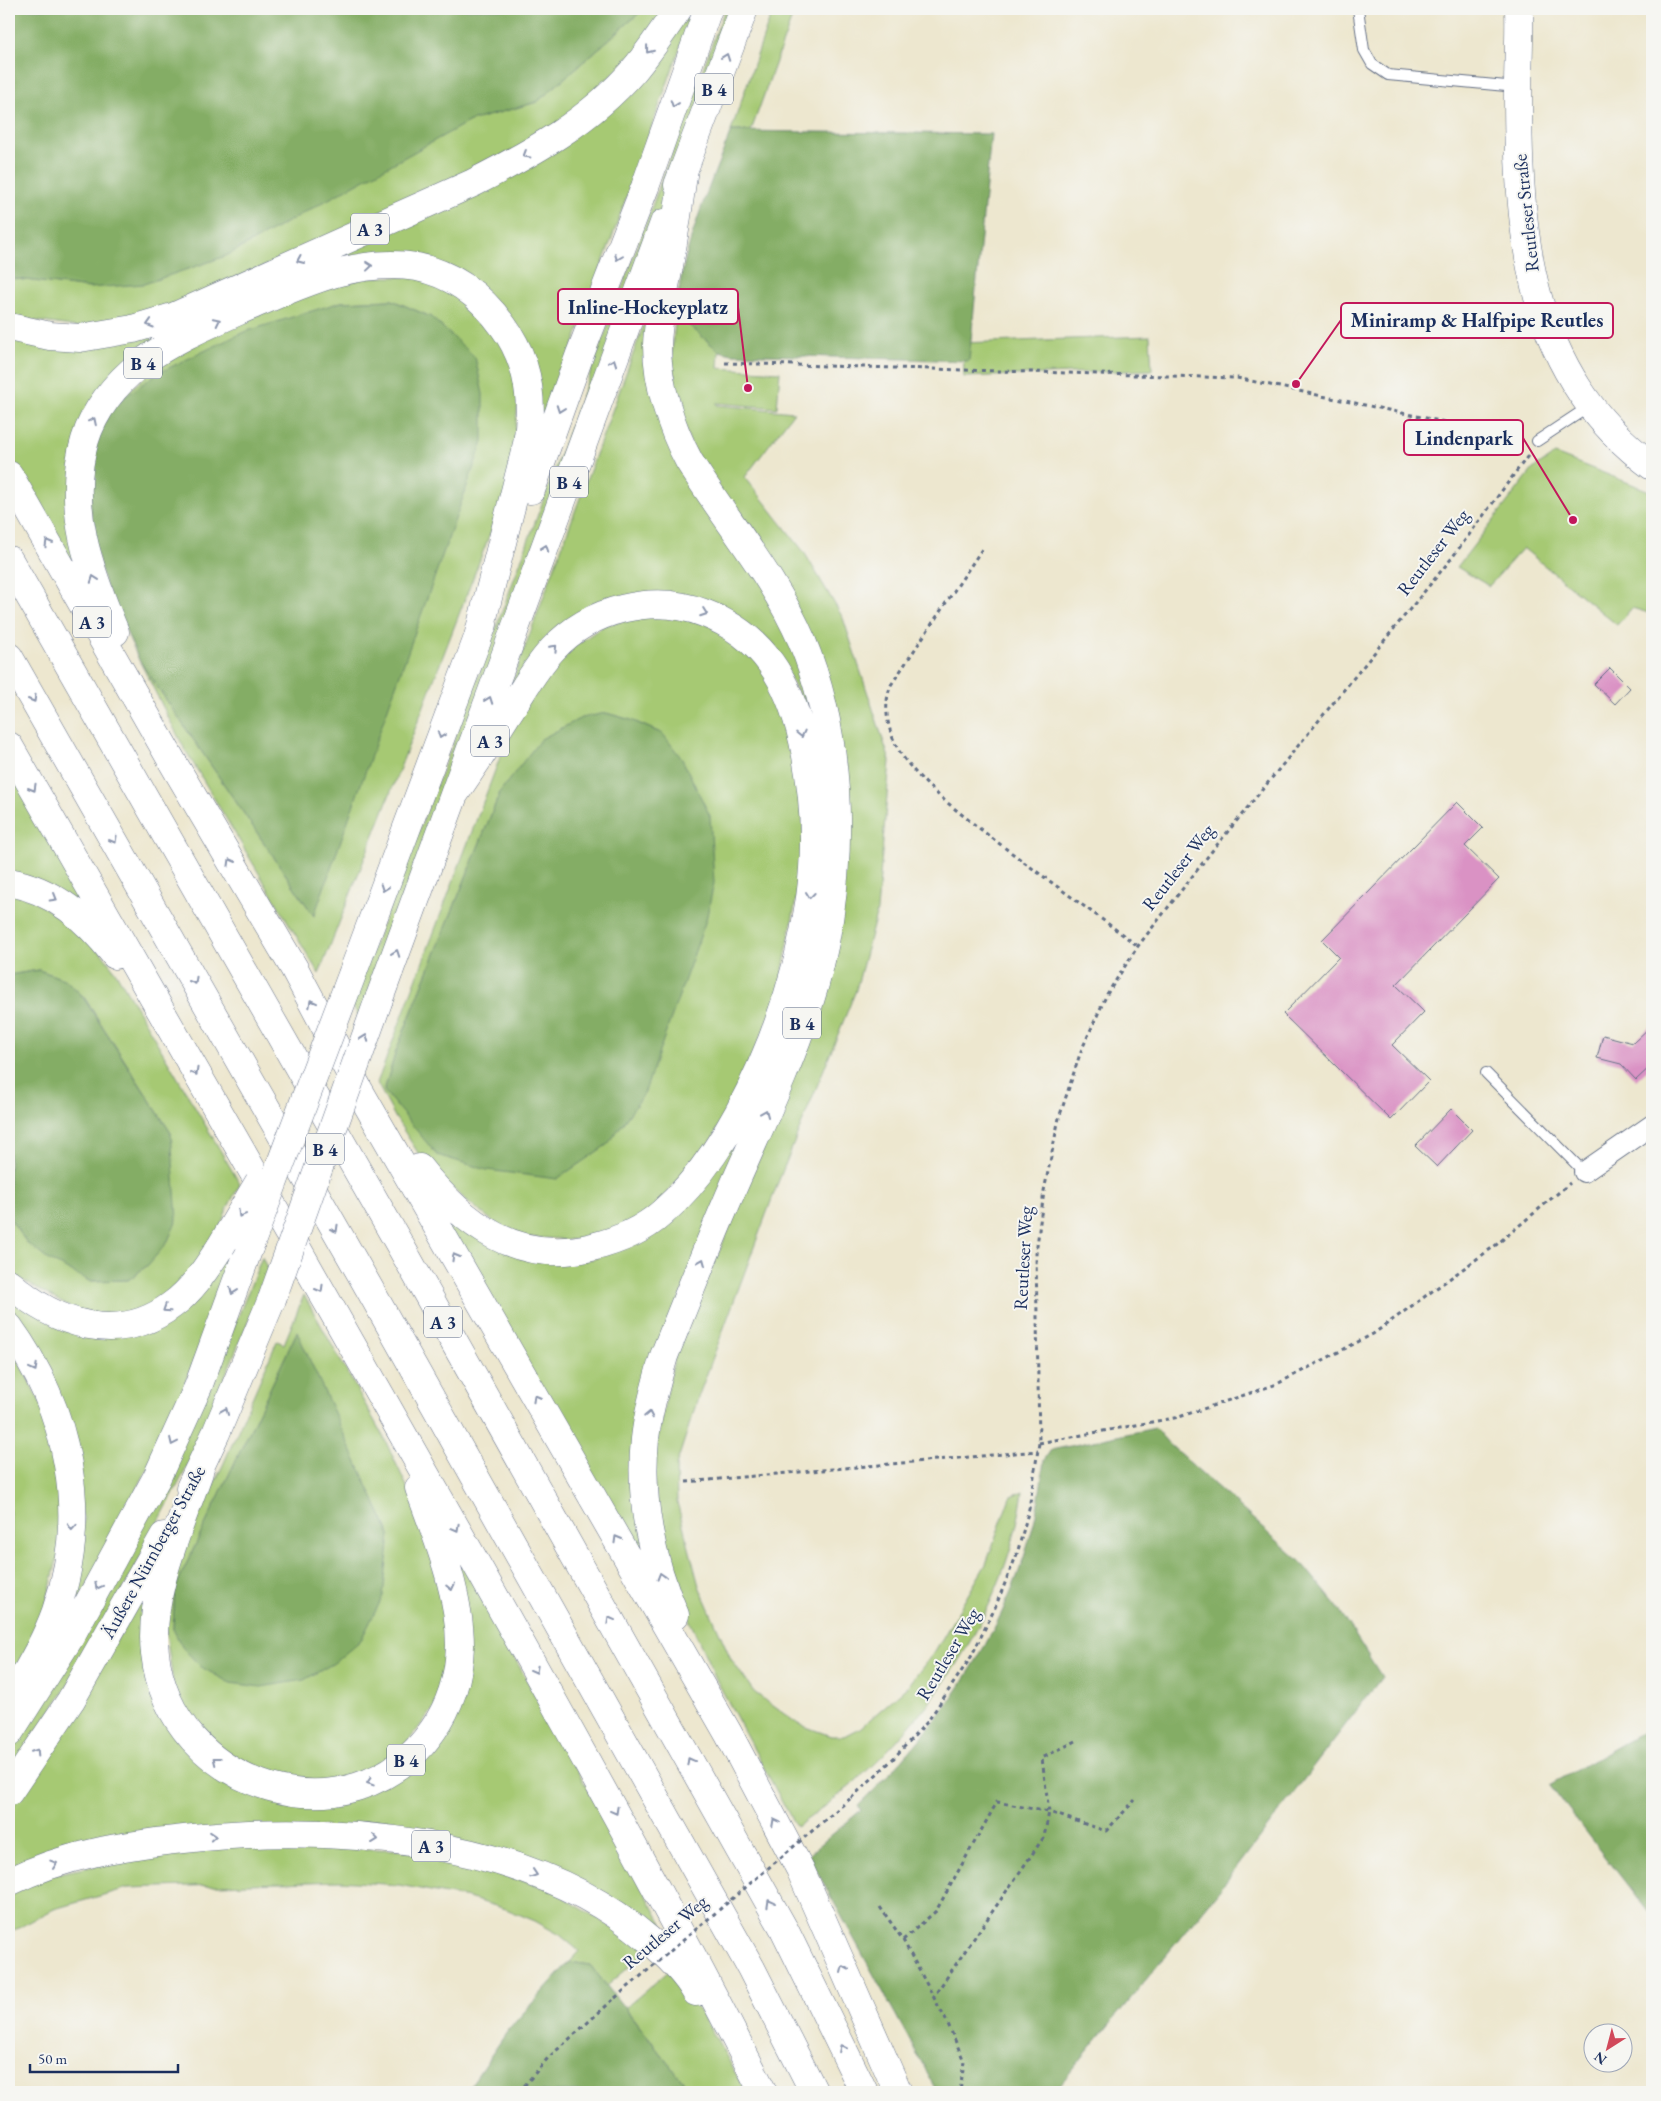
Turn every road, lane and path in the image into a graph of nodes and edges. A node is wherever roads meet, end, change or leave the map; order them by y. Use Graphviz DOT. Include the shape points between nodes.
graph roads {
  1 [pos="678,9"];
  2 [pos="708,9"];
  3 [pos="744,9"];
  4 [pos="1358,9"];
  5 [pos="1520,9"];
  6 [pos="1518,88"];
  7 [pos="684,168"];
  8 [pos="9,327"];
  9 [pos="725,363"];
  10 [pos="1590,406"];
  11 [pos="1537,441"];
  12 [pos="1652,466"];
  13 [pos="9,475"];
  14 [pos="982,549"];
  15 [pos="9,560"];
  16 [pos="477,640"];
  17 [pos="9,657"];
  18 [pos="9,746"];
  19 [pos="176,768"];
  20 [pos="454,795"];
  21 [pos="9,882"];
  22 [pos="1138,946"];
  23 [pos="171,1030"];
  24 [pos="1486,1073"];
  25 [pos="360,1092"];
  26 [pos="306,1094"];
  27 [pos="1652,1125"];
  28 [pos="1584,1172"];
  29 [pos="9,1283"];
  30 [pos="9,1327"];
  31 [pos="389,1409"];
  32 [pos="1039,1443"];
  33 [pos="1038,1451"];
  34 [pos="199,1472"];
  35 [pos="686,1482"];
  36 [pos="9,1703"];
  37 [pos="9,1733"];
  38 [pos="728,1733"];
  39 [pos="1076,1741"];
  40 [pos="9,1792"];
  41 [pos="1135,1800"];
  42 [pos="1049,1812"];
  43 [pos="9,1882"];
  44 [pos="880,1907"];
  45 [pos="903,1940"];
  46 [pos="934,1996"];
  47 [pos="519,2092"];
  48 [pos="757,2092"];
  49 [pos="762,2092"];
  50 [pos="814,2092"];
  51 [pos="864,2092"];
  52 [pos="898,2092"];
  53 [pos="960,2092"];
  1 -- 8 [label="main road, A 3, one-way" via="634,71 596,107 558,136 473,183 173,317 133,329 80,338 50,336"];
  2 -- 16 [label="main road, B 4, one-way"];
  7 -- 3 [label="main road, B 4, one-way"];
  4 -- 6 [label="lane" via="1364,50 1372,64 1388,75"];
  5 -- 6 [label="main road, Reutleser Straße"];
  6 -- 10 [label="main road, Reutleser Straße" via="1522,199 1529,262 1541,311 1555,345"];
  20 -- 7 [label="main road, B 4, one-way"];
  38 -- 7 [label="main road, B 4, one-way" via="674,1612 656,1558 647,1518 643,1475 645,1438 664,1356 809,1007 831,906 835,873 835,810 823,708 801,640 767,576 689,461 678,441 667,405 658,338"];
  9 -- 11 [label="path" via="1237,378"];
  10 -- 11 [label="lane"];
  10 -- 12 [label="main road, Reutleser Straße" via="1614,434"];
  11 -- 22 [label="path, Reutleser Weg" via="1451,559"];
  19 -- 13 [label="main road, A 3, one-way"];
  14 -- 22 [label="path" via="891,685 886,711 894,739 910,766 953,807"];
  51 -- 15 [label="main road, A 3, one-way" via="774,1912 401,1247"];
  19 -- 16 [label="main road, B 4, one-way" via="103,604 87,556 78,495 85,439 102,404 139,365 195,332 291,289 340,272 373,266 433,271 476,295 510,335 530,389 529,431"];
  16 -- 26 [label="main road, B 4, one-way, bridge"];
  17 -- 50 [label="main road, A 3, one-way" via="736,1941"];
  18 -- 23 [label="main road, one-way"];
  25 -- 19 [label="main road, one-way" via="294,968"];
  20 -- 25 [label="main road, A 3, one-way" via="532,675 552,650 574,631 608,613 651,605 700,611 726,624 758,646 776,670 794,707 807,762 812,804 811,894 791,981 758,1073 737,1115 702,1168 662,1213 643,1227 604,1244 567,1252 544,1251 507,1242 476,1226 436,1190"];
  34 -- 20 [label="main road, Äußere Nürnberger Straße / B 4, one-way, bridge" via="272,1298"];
  21 -- 23 [label="main road, one-way" via="42,891 83,919 110,948"];
  22 -- 32 [label="path, Reutleser Weg" via="1107,994 1081,1051 1059,1118 1044,1191 1036,1254"];
  23 -- 31 [label="main road, one-way"];
  24 -- 28 [label="lane"];
  38 -- 25 [label="main road, one-way"];
  26 -- 29 [label="main road, one-way, bridge" via="221,1246 174,1304 148,1319 120,1326 90,1326 63,1319"];
  26 -- 37 [label="main road, Äußere Nürnberger Straße / B 4, one-way, bridge" via="198,1387 157,1477 69,1639"];
  27 -- 28 [label="street"];
  28 -- 32 [label="path" via="1496,1245 1373,1334 1278,1384 1179,1417"];
  30 -- 36 [label="main road, one-way" via="32,1364 58,1419 71,1479 72,1519 69,1552 56,1611"];
  31 -- 34 [label="main road, B 4, one-way" via="444,1558 460,1646 449,1702 422,1746 379,1779 356,1787 317,1794 260,1785 211,1757 194,1740 170,1705 154,1653 156,1608"];
  31 -- 49 [label="main road, one-way" via="620,1821"];
  32 -- 33 [label="path, Reutleser Weg"];
  33 -- 35 [label="path"];
  33 -- 47 [label="path, Reutleser Weg, bridge" via="1029,1509 1017,1554 971,1657 928,1721 851,1798 614,1998 548,2058"];
  40 -- 34 [label="main road, Äußere Nürnberger Straße / B 4, one-way" via="105,1642"];
  52 -- 38 [label="main road, one-way" via="800,1870"];
  39 -- 42 [label="path" via="1042,1758"];
  41 -- 42 [label="path" via="1106,1831"];
  42 -- 45 [label="path" via="996,1802 936,1910"];
  42 -- 46 [label="path" via="1044,1837"];
  43 -- 48 [label="main road, A 3, one-way" via="86,1854 149,1842 220,1835 292,1832 357,1836 428,1845 491,1860 593,1898 671,1958 692,1984"];
  44 -- 45 [label="path"];
  45 -- 46 [label="path"];
  46 -- 53 [label="path" via="964,2061"];
}
